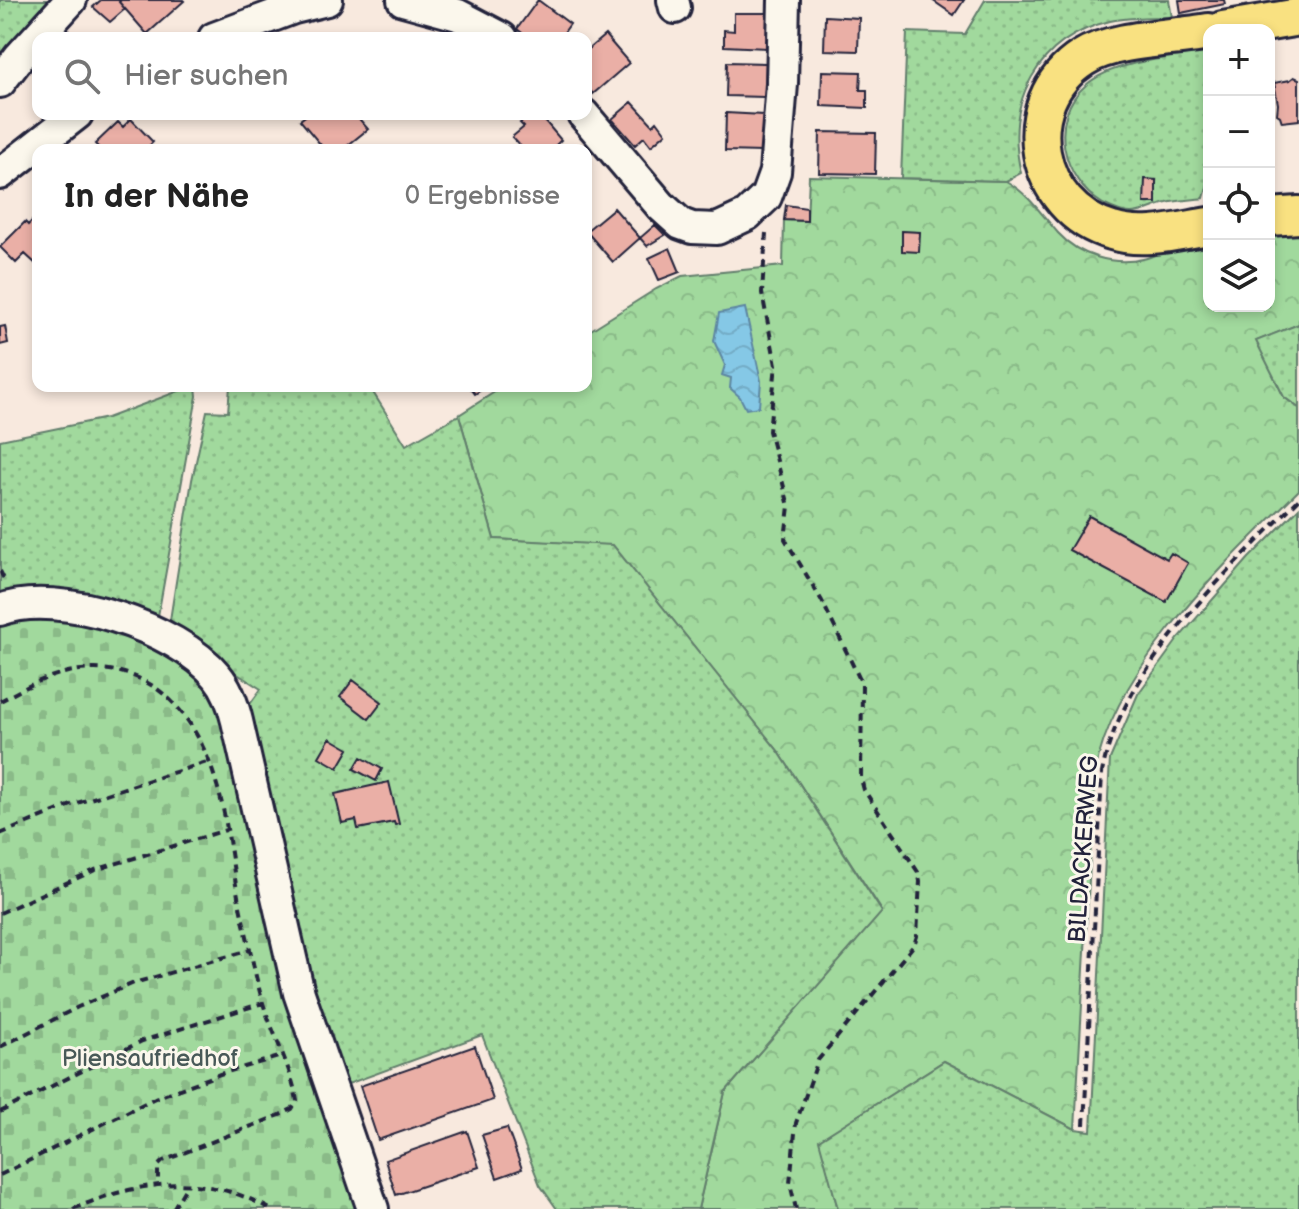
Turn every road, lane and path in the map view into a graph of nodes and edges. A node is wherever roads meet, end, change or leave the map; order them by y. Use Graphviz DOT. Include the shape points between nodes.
graph roads {
  1 [pos="71,0"];
  2 [pos="327,0"];
  3 [pos="403,0"];
  4 [pos="784,0"];
  5 [pos="1299,17"];
  6 [pos="1258,24"];
  7 [pos="42,32"];
  8 [pos="230,32"];
  9 [pos="491,32"];
  10 [pos="1203,33"];
  11 [pos="32,43"];
  12 [pos="0,82"];
  13 [pos="69,120"];
  14 [pos="588,120"];
  15 [pos="38,144"];
  16 [pos="32,149"];
  17 [pos="0,174"];
  18 [pos="760,203"];
  19 [pos="1299,215"];
  20 [pos="1275,217"];
  21 [pos="1203,227"];
  22 [pos="1299,499"];
  23 [pos="0,610"];
  24 [pos="0,701"];
  25 [pos="210,761"];
  26 [pos="227,830"];
  27 [pos="0,834"];
  28 [pos="0,913"];
  29 [pos="250,950"];
  30 [pos="263,1003"];
  31 [pos="0,1047"];
  32 [pos="282,1056"];
  33 [pos="0,1112"];
  34 [pos="1084,1125"];
  35 [pos="0,1175"];
  36 [pos="158,1184"];
  37 [pos="188,1184"];
  38 [pos="73,1209"];
  39 [pos="173,1209"];
  40 [pos="270,1209"];
  41 [pos="373,1209"];
  42 [pos="796,1209"];
  1 -- 7 [label="street"];
  2 -- 8 [label="street"];
  3 -- 9 [label="street" via="458,15"];
  4 -- 18 [label="street" via="775,172"];
  5 -- 6 [label="main road"];
  10 -- 21 [label="main road" via="1110,46 1083,58 1053,90 1040,135 1042,158 1056,192 1090,222 1130,235"];
  11 -- 12 [label="street"];
  13 -- 15 [label="street"];
  14 -- 18 [label="street" via="681,224 717,229"];
  16 -- 17 [label="street"];
  18 -- 42 [label="path" via="766,238 762,293 776,365 769,431 789,506 785,539 862,684 862,785 920,881 914,945 818,1060 796,1123 790,1183"];
  19 -- 20 [label="main road"];
  22 -- 34 [label="path, BILDACKERWEG" via="1174,634 1125,705 1104,757"];
  23 -- 41 [label="street" via="41,603 140,625 195,655 227,691 299,993"];
  24 -- 25 [label="path" via="70,672 117,670 171,700 190,721"];
  25 -- 26 [label="path"];
  25 -- 27 [label="path" via="74,804"];
  26 -- 28 [label="path" via="95,870"];
  26 -- 29 [label="path"];
  29 -- 30 [label="path"];
  29 -- 31 [label="path" via="134,983"];
  30 -- 32 [label="path"];
  30 -- 33 [label="path" via="142,1041"];
  32 -- 35 [label="path" via="155,1098"];
  32 -- 36 [label="path" via="297,1101 292,1109 163,1161"];
  36 -- 37 [label="path"];
  36 -- 38 [label="path" via="113,1193"];
  37 -- 39 [label="path"];
  37 -- 40 [label="path" via="222,1188"];
}
